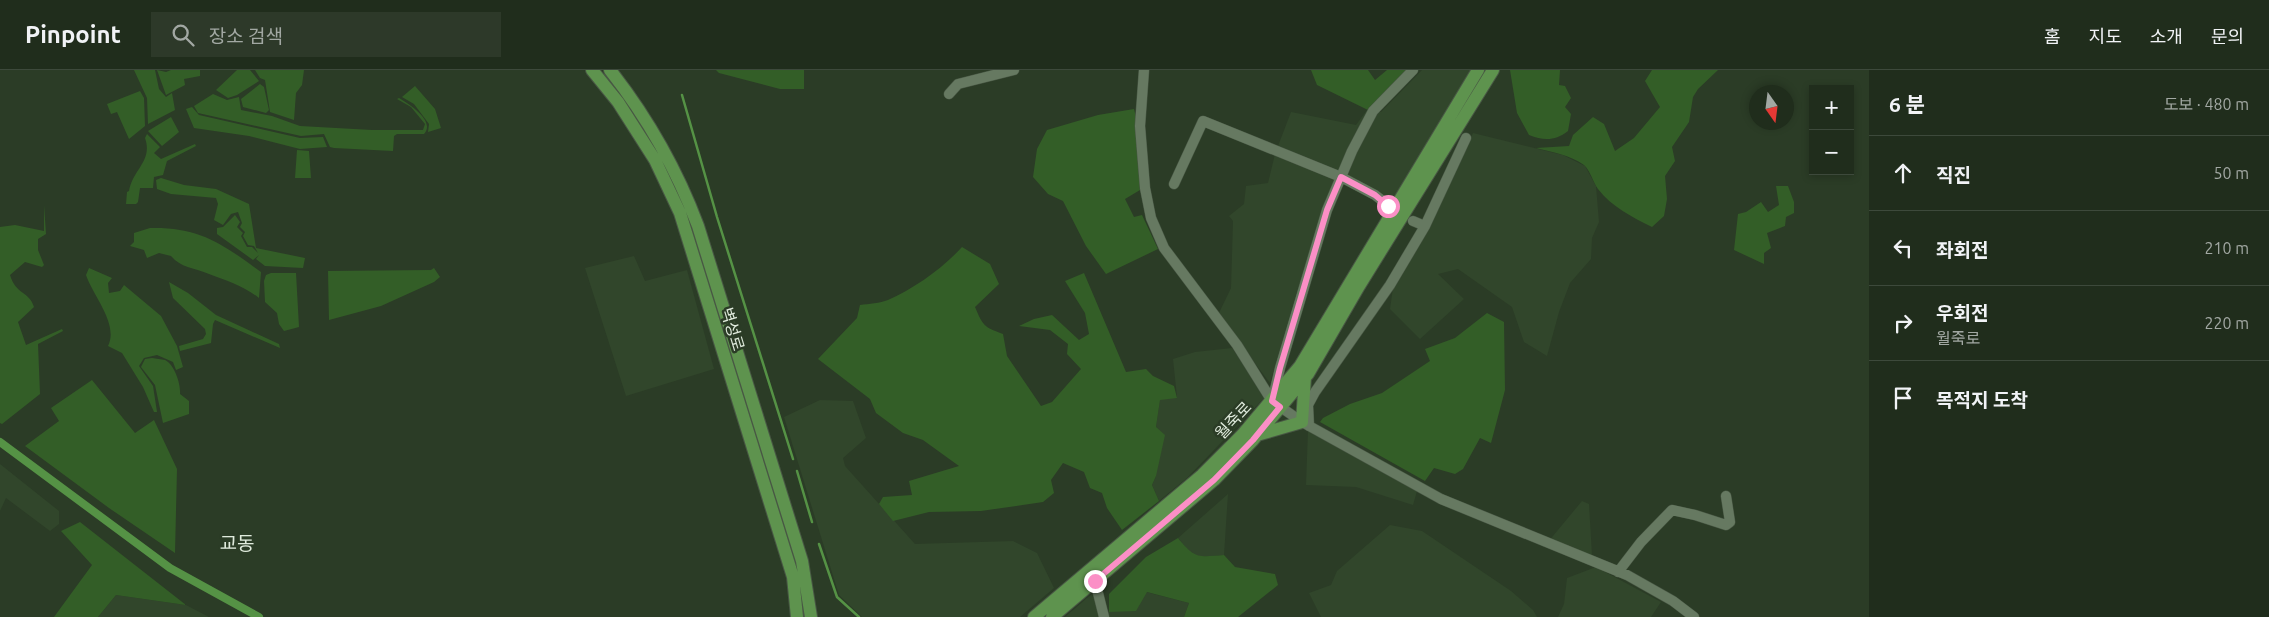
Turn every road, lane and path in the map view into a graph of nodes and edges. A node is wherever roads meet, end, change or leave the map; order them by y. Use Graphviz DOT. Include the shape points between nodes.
graph roads {
  1 [pos="592,70"];
  2 [pos="610,70"];
  3 [pos="1013,70"];
  4 [pos="1144,70"];
  5 [pos="1413,70"];
  6 [pos="1478,70"];
  7 [pos="1493,70"];
  8 [pos="949,94"];
  9 [pos="1466,138"];
  10 [pos="1341,177"];
  11 [pos="1174,184"];
  12 [pos="1388,206"];
  13 [pos="1413,221"];
  14 [pos="1425,226"];
  15 [pos="1305,378"];
  16 [pos="1276,404"];
  17 [pos="1306,424"];
  18 [pos="1257,435"];
  19 [pos="1726,496"];
  20 [pos="1618,572"];
  21 [pos="1095,581"];
  22 [pos="797,617"];
  23 [pos="811,617"];
  24 [pos="1034,617"];
  25 [pos="1052,617"];
  26 [pos="1104,617"];
  27 [pos="1694,617"];
  1 -- 22 [label="main road, 벽성로" via="618,102 655,160 680,213 793,577"];
  2 -- 23 [label="main road, 벽성로" via="654,134 684,190 698,226 802,562"];
  3 -- 8 [label="street" via="958,84"];
  4 -- 16 [label="street" via="1140,126 1151,218 1164,248 1237,345"];
  5 -- 10 [label="street" via="1373,112"];
  6 -- 16 [label="main road, 월죽로"];
  7 -- 15 [label="main road, 월죽로"];
  9 -- 14 [label="street"];
  10 -- 11 [label="street" via="1203,121"];
  10 -- 12 [label="street" via="1375,195"];
  10 -- 16 [label="street" via="1327,210 1280,368"];
  13 -- 14 [label="street"];
  14 -- 17 [label="street" via="1390,285 1315,392 1308,405"];
  15 -- 16 [label="main road, 월죽로"];
  15 -- 17 [label="main road"];
  16 -- 17 [label="street"];
  16 -- 18 [label="main road, 월죽로"];
  16 -- 24 [label="main road, 월죽로" via="1202,475"];
  17 -- 18 [label="main road"];
  17 -- 20 [label="street" via="1441,499"];
  18 -- 21 [label="main road, 월죽로" via="1214,480"];
  19 -- 20 [label="street" via="1730,522 1726,525 1672,510"];
  20 -- 27 [label="street" via="1673,600"];
  21 -- 25 [label="main road, 월죽로"];
  21 -- 26 [label="street"];
}
